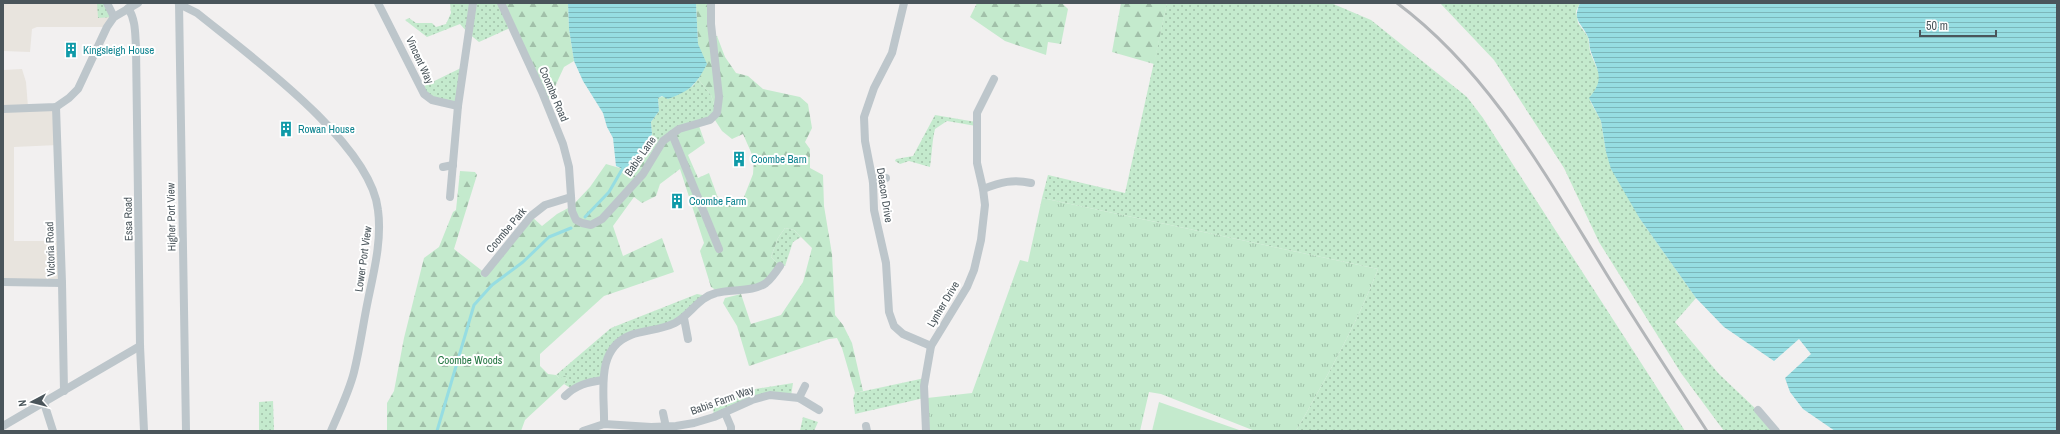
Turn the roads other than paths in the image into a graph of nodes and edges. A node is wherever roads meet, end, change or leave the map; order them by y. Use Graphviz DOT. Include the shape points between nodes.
graph roads {
  1 [pos="107,3"];
  2 [pos="138,3"];
  3 [pos="378,3"];
  4 [pos="473,3"];
  5 [pos="501,3"];
  6 [pos="711,3"];
  7 [pos="904,3"];
  8 [pos="179,4"];
  9 [pos="128,8"];
  10 [pos="114,17"];
  11 [pos="994,79"];
  12 [pos="458,106"];
  13 [pos="56,107"];
  14 [pos="3,109"];
  15 [pos="672,134"];
  16 [pos="453,165"];
  17 [pos="443,168"];
  18 [pos="886,178"];
  19 [pos="873,182"];
  20 [pos="1031,183"];
  21 [pos="984,189"];
  22 [pos="450,197"];
  23 [pos="570,198"];
  24 [pos="719,249"];
  25 [pos="780,266"];
  26 [pos="485,273"];
  27 [pos="3,282"];
  28 [pos="62,283"];
  29 [pos="684,318"];
  30 [pos="688,339"];
  31 [pos="140,346"];
  32 [pos="931,346"];
  33 [pos="603,380"];
  34 [pos="805,386"];
  35 [pos="64,391"];
  36 [pos="565,396"];
  37 [pos="799,398"];
  38 [pos="44,403"];
  39 [pos="820,410"];
  40 [pos="1758,410"];
  41 [pos="663,413"];
  42 [pos="725,413"];
  43 [pos="604,424"];
  44 [pos="3,426"];
  45 [pos="666,427"];
  46 [pos="53,431"];
  47 [pos="144,431"];
  48 [pos="186,431"];
  49 [pos="331,431"];
  50 [pos="582,431"];
  51 [pos="731,431"];
  52 [pos="926,431"];
  53 [pos="1776,431"];
  1 -- 10 [label="street"];
  2 -- 9 [label="street"];
  3 -- 12 [label="street, Vincent Way" via="424,94 432,100"];
  4 -- 12 [label="street"];
  5 -- 23 [label="street, Coombe Road" via="563,144 569,168"];
  6 -- 15 [label="street, Babis Lane" via="711,24 720,97 717,113 710,120 679,129"];
  7 -- 19 [label="street, Deacon Drive" via="892,54 874,88 864,117 865,141"];
  8 -- 48 [label="street, Higher Port View"];
  8 -- 49 [label="street, Lower Port View" via="198,13 301,98 326,124 367,175 375,194 379,232 374,266 354,373"];
  9 -- 10 [label="street"];
  9 -- 31 [label="street, Essa Road" via="132,14 136,47"];
  10 -- 13 [label="street" via="78,89"];
  11 -- 21 [label="street, Lynher Drive" via="977,113 976,163"];
  12 -- 16 [label="street"];
  13 -- 14 [label="street"];
  13 -- 28 [label="street, Victoria Road"];
  15 -- 23 [label="street, Babis Lane" via="663,140 643,174 602,219 591,225 576,220"];
  15 -- 24 [label="street"];
  16 -- 17 [label="street"];
  16 -- 22 [label="street"];
  18 -- 19 [label="street" via="878,178"];
  19 -- 32 [label="street, Deacon Drive" via="874,210 886,263 889,312 894,326 903,334"];
  20 -- 21 [label="street" via="1018,180 1003,181"];
  21 -- 32 [label="street, Lynher Drive" via="981,240 974,270 967,287"];
  23 -- 26 [label="street, Coombe Park" via="545,205 530,216"];
  25 -- 29 [label="street" via="766,283 706,296"];
  27 -- 28 [label="street"];
  28 -- 35 [label="street, Victoria Road"];
  29 -- 30 [label="street"];
  29 -- 33 [label="street" via="668,326 630,335 616,344 607,358"];
  31 -- 35 [label="street"];
  31 -- 47 [label="street, Essa Road"];
  32 -- 52 [label="street, Lynher Drive" via="924,386"];
  33 -- 36 [label="street" via="586,383 572,389"];
  33 -- 43 [label="street"];
  34 -- 37 [label="street"];
  35 -- 38 [label="street"];
  37 -- 39 [label="street, Babis Farm Way"];
  37 -- 42 [label="street, Babis Farm Way" via="770,395 752,400"];
  38 -- 44 [label="street"];
  38 -- 46 [label="street"];
  40 -- 53 [label="street"];
  41 -- 45 [label="street"];
  42 -- 45 [label="street, Babis Farm Way" via="694,423"];
  42 -- 51 [label="street"];
  43 -- 45 [label="street, Babis Farm Way"];
  43 -- 50 [label="street, Babis Farm Way"];
}
